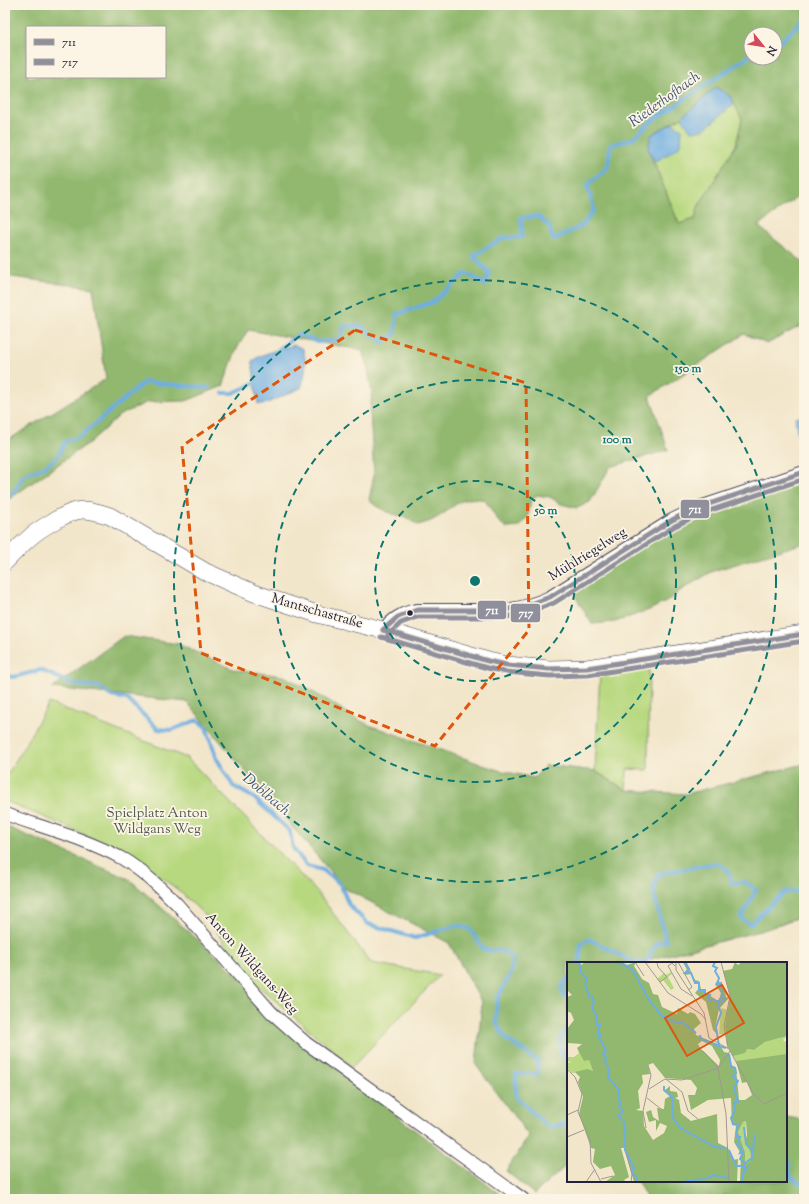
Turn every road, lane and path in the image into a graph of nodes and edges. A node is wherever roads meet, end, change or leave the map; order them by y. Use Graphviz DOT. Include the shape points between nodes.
graph roads {
  1 [pos="804,472"];
  2 [pos="5,562"];
  3 [pos="383,630"];
  4 [pos="804,634"];
  5 [pos="5,814"];
  6 [pos="523,1199"];
  1 -- 3 [label="street, Mühlriegelweg" via="697,508 672,520 538,603 505,610 417,610 394,618"];
  2 -- 3 [label="street, Mantschastraße" via="28,539 56,520 76,511 95,511 110,516 206,572 254,593 317,614"];
  3 -- 4 [label="street, Mantschastraße" via="507,665 549,669 587,668"];
  5 -- 6 [label="street, Anton Wildgans-Weg" via="104,850 137,869 177,904 271,1012 306,1043"];
}
